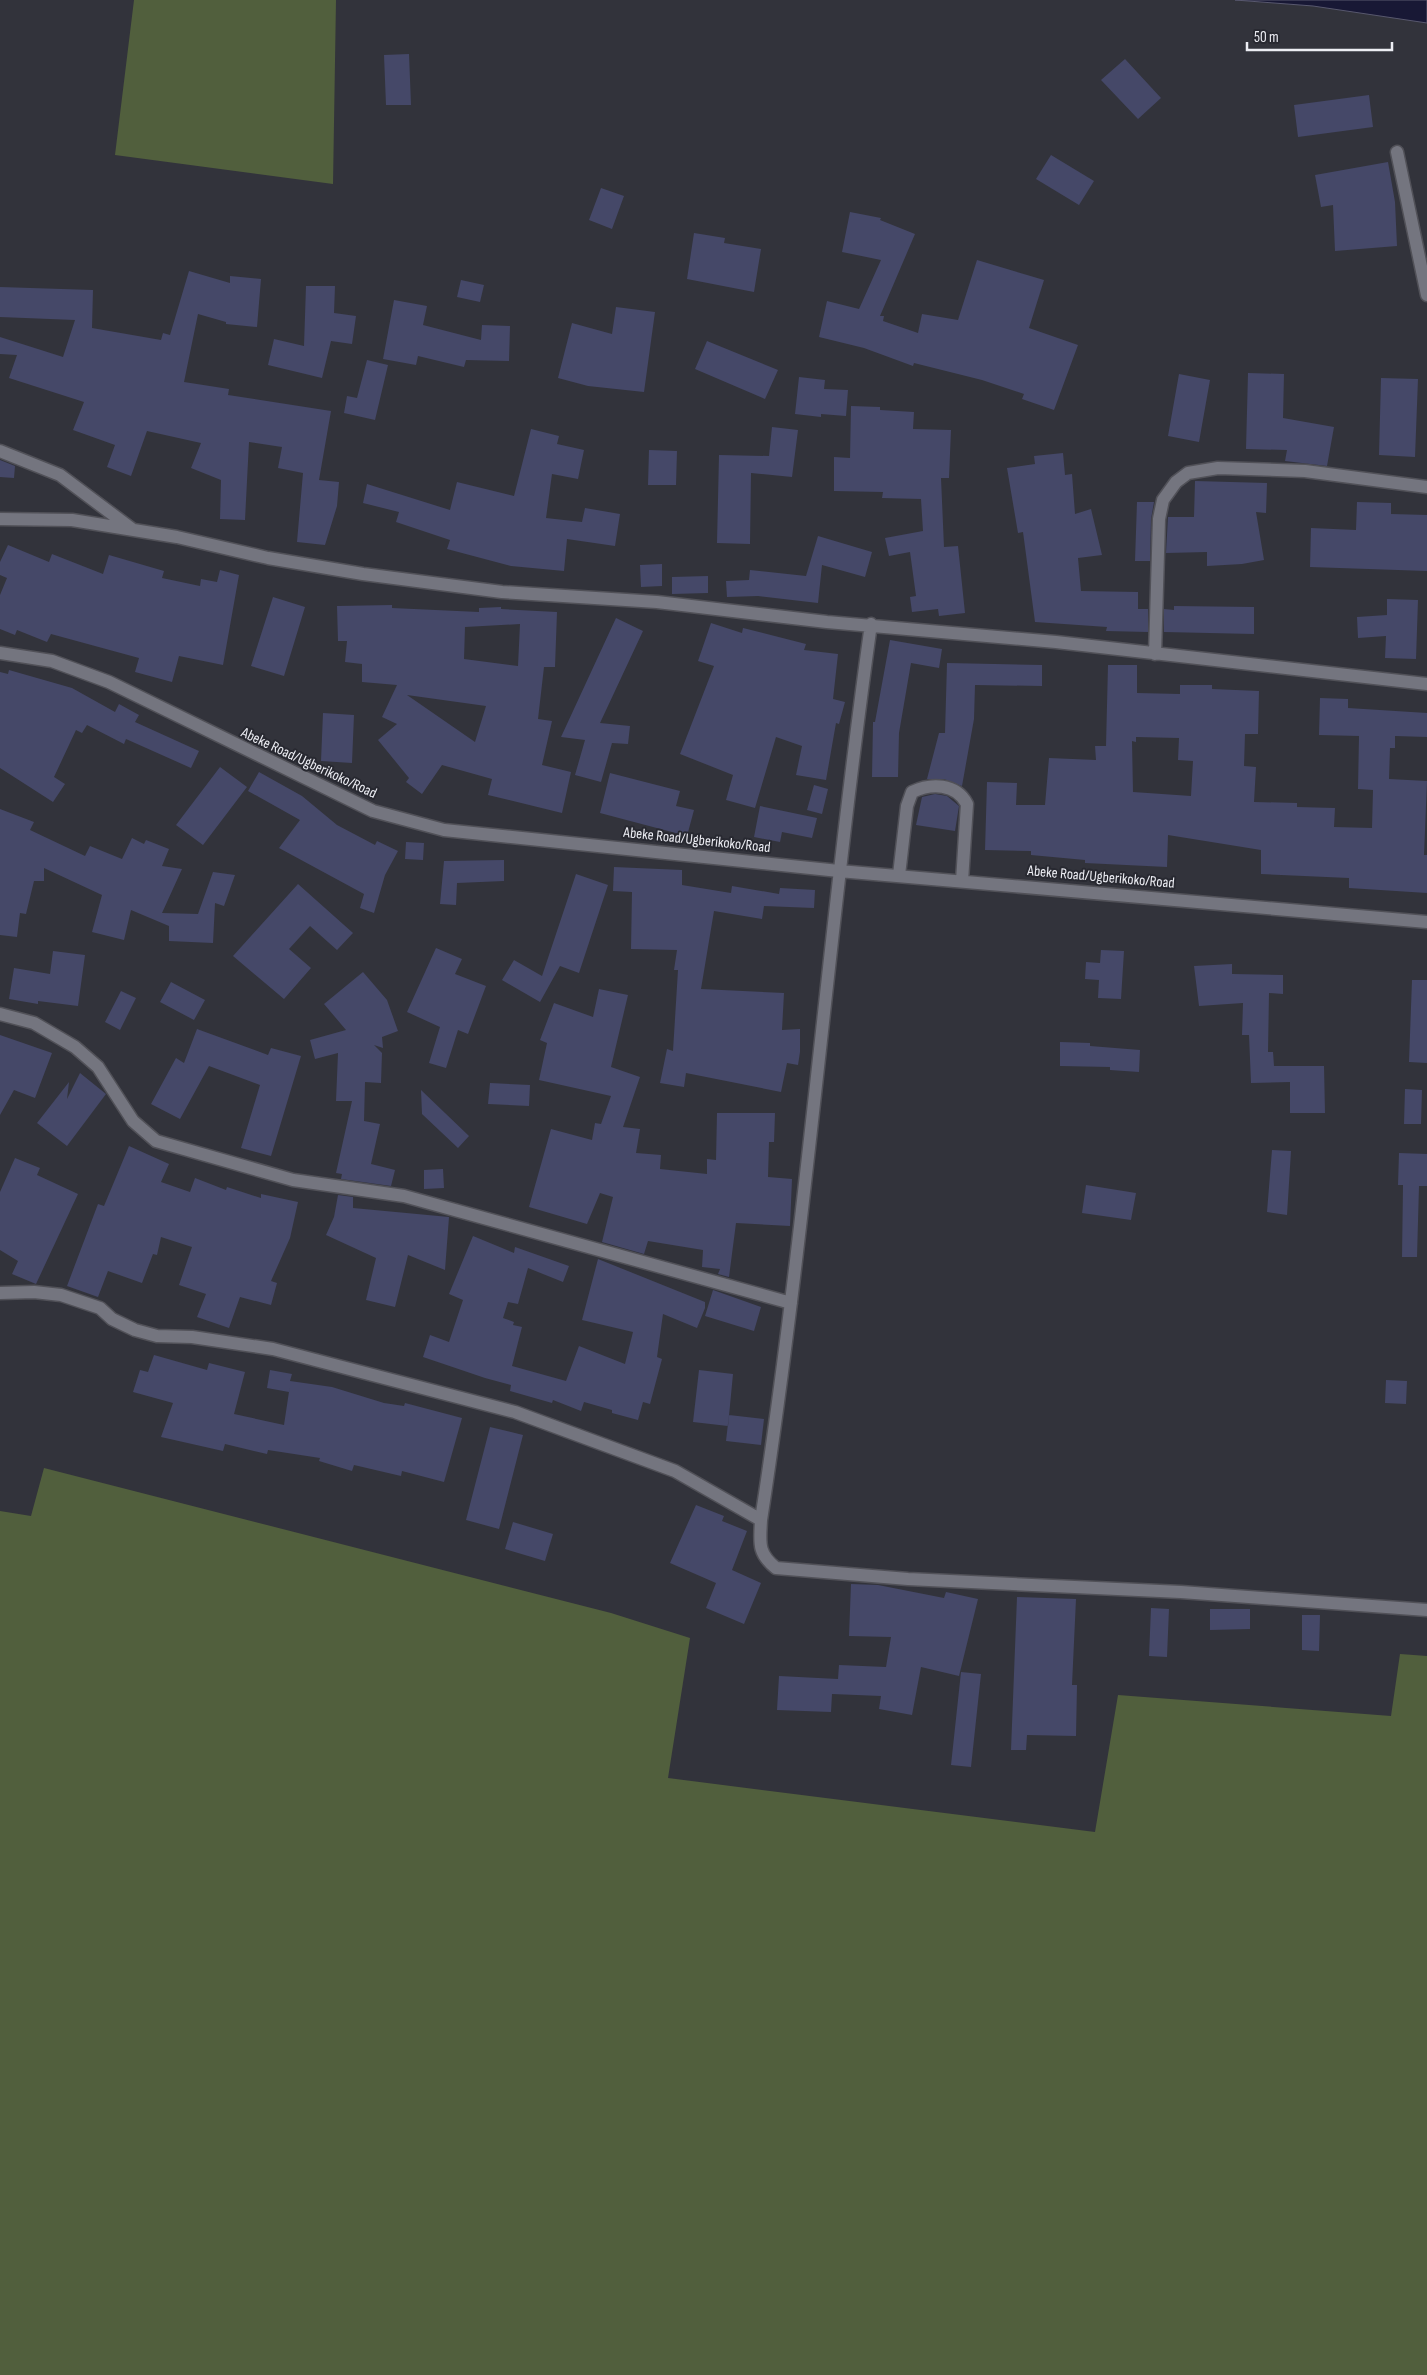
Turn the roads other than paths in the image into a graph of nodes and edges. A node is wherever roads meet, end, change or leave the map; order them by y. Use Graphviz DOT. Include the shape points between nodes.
graph roads {
  1 [pos="1398,152"];
  2 [pos="1427,295"];
  3 [pos="0,451"];
  4 [pos="1427,487"];
  5 [pos="0,519"];
  6 [pos="134,530"];
  7 [pos="870,624"];
  8 [pos="0,653"];
  9 [pos="1155,654"];
  10 [pos="1427,684"];
  11 [pos="839,870"];
  12 [pos="899,875"];
  13 [pos="962,881"];
  14 [pos="1427,922"];
  15 [pos="0,1014"];
  16 [pos="0,1294"];
  17 [pos="792,1303"];
  18 [pos="761,1520"];
  19 [pos="1427,1610"];
  1 -- 2 [label="street"];
  3 -- 6 [label="street" via="60,475"];
  4 -- 9 [label="street" via="1305,471 1218,468 1188,473 1176,482 1163,500 1159,519"];
  5 -- 6 [label="street" via="72,520"];
  6 -- 7 [label="street" via="268,558 502,592 656,602"];
  7 -- 9 [label="street"];
  7 -- 11 [label="street"];
  8 -- 11 [label="street, Abeke Road/Ugberikoko/Road" via="52,661 109,682 373,811 444,830"];
  9 -- 10 [label="street"];
  11 -- 12 [label="street, Abeke Road/Ugberikoko/Road"];
  11 -- 17 [label="street"];
  12 -- 13 [label="street, Abeke Road/Ugberikoko/Road"];
  12 -- 13 [label="street" via="907,806 912,792 926,786 939,786 963,796 967,804"];
  13 -- 14 [label="street, Abeke Road/Ugberikoko/Road"];
  15 -- 17 [label="street" via="34,1023 75,1047 98,1067 133,1121 156,1141 294,1180 404,1196"];
  16 -- 18 [label="street" via="34,1292 61,1295 100,1308 112,1319 157,1336 192,1337 273,1349 515,1412 675,1471"];
  17 -- 18 [label="street"];
  18 -- 19 [label="street" via="759,1544 766,1560 776,1568"];
}
